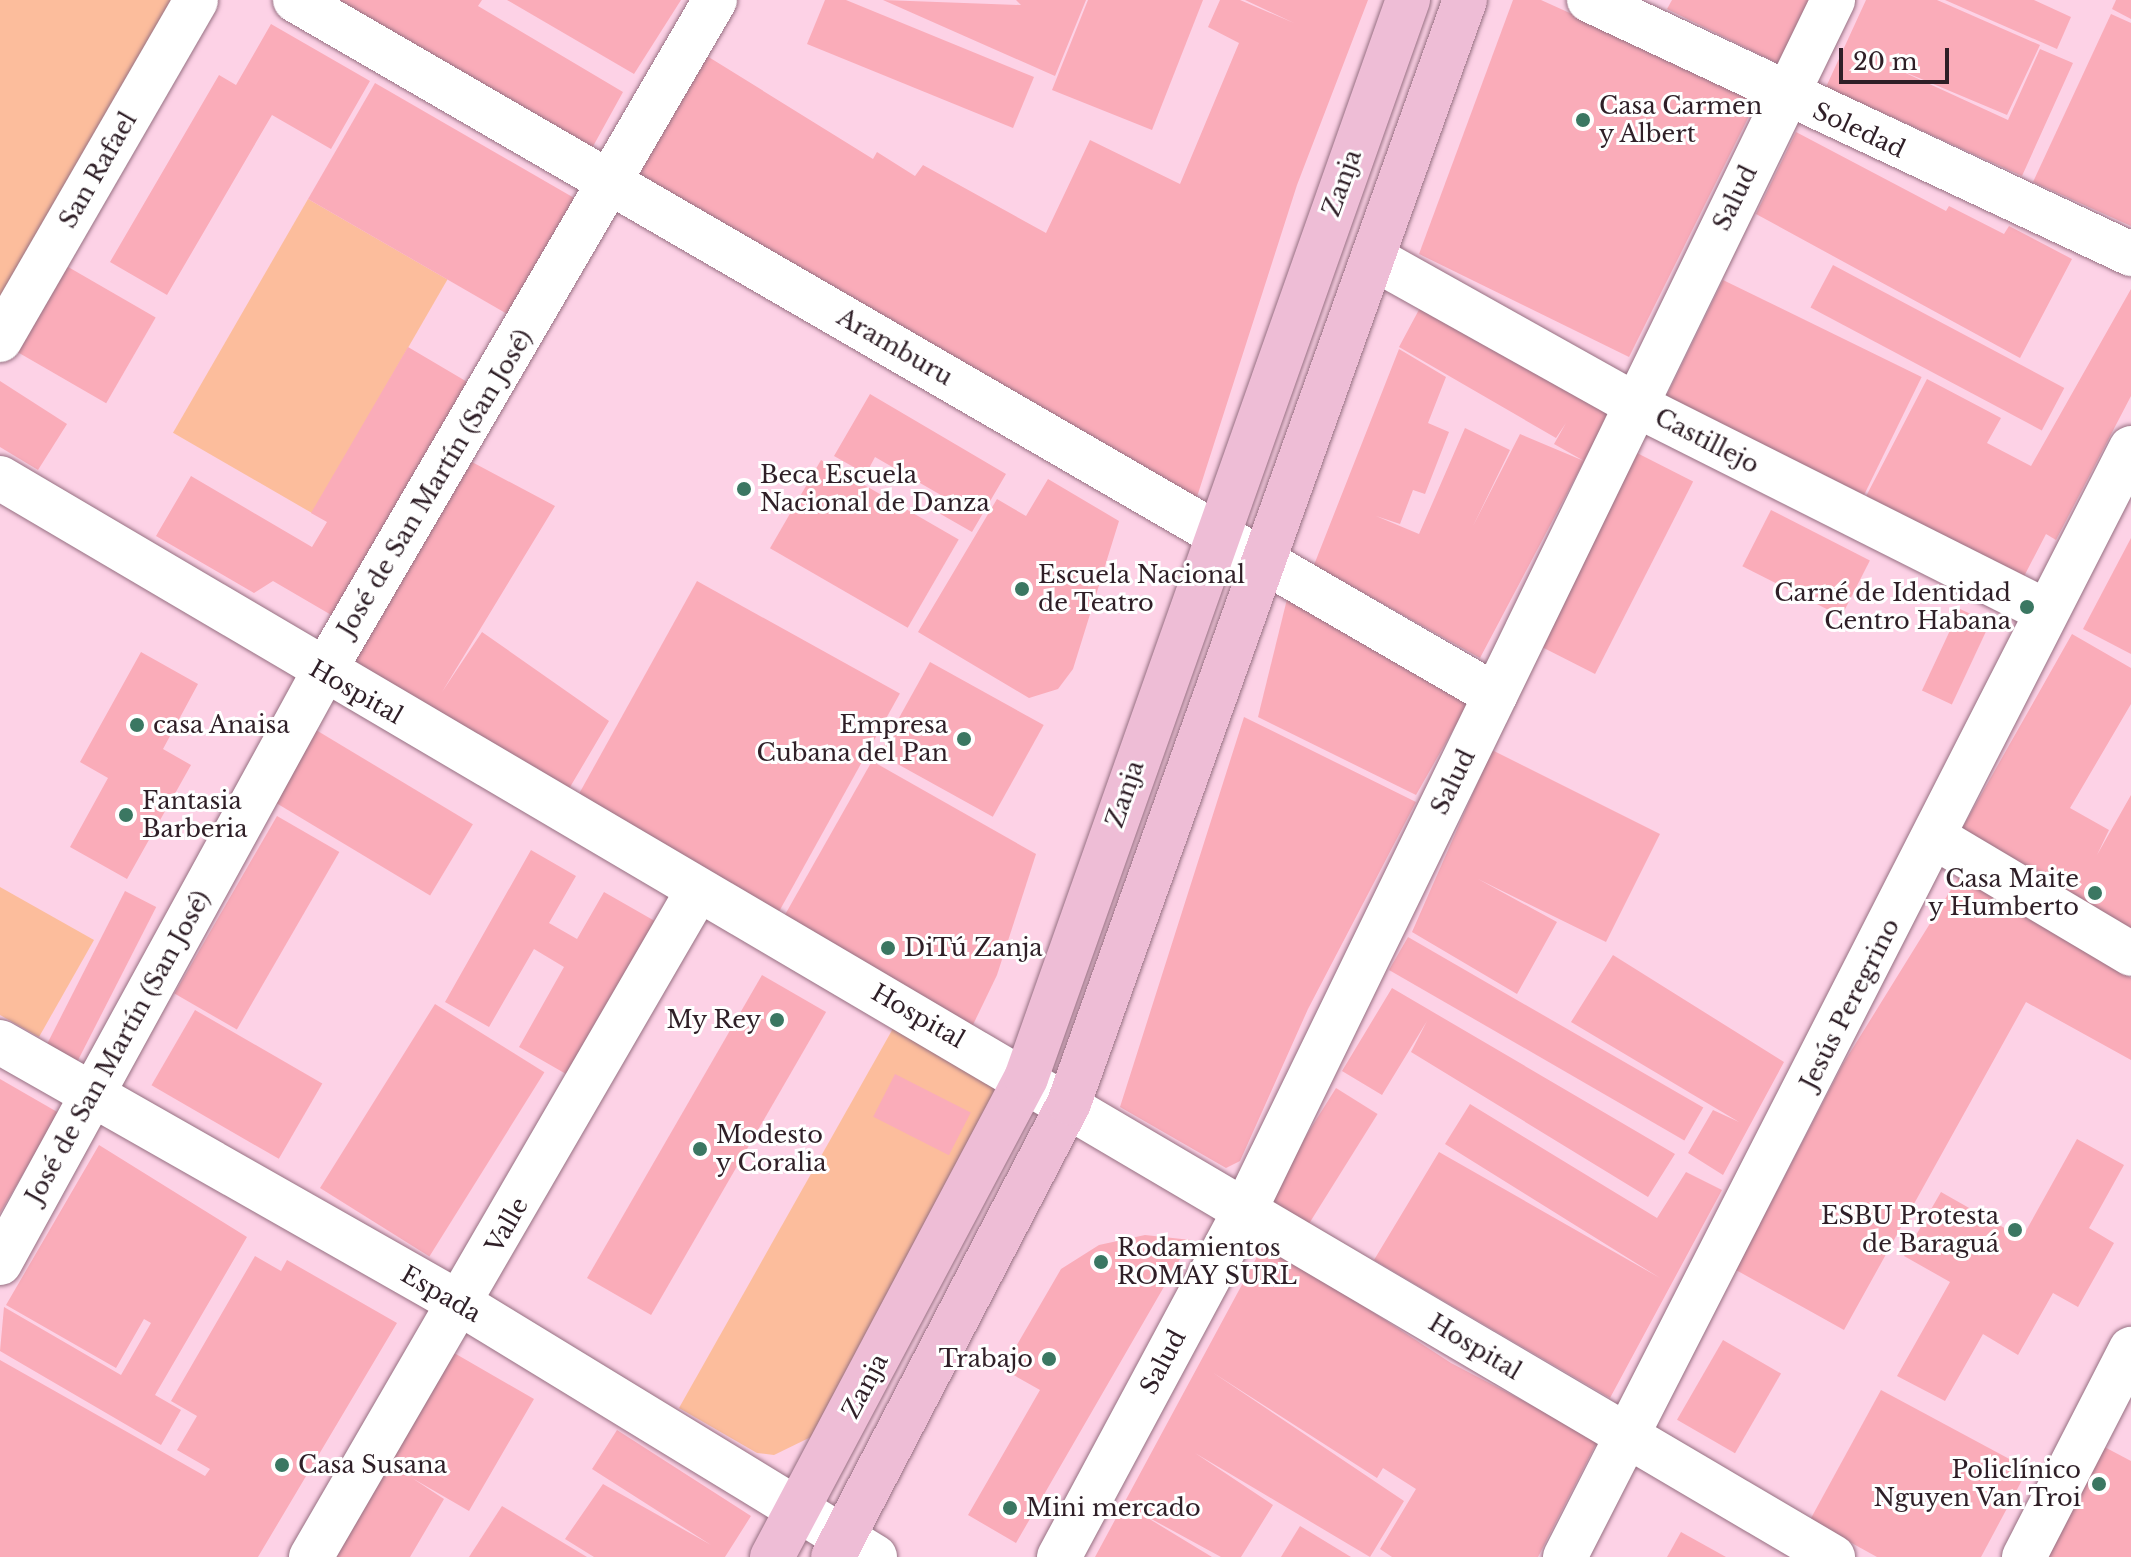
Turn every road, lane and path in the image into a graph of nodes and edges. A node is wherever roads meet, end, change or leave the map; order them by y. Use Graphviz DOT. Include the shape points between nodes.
graph roads {
  1 [pos="196,0"];
  2 [pos="295,0"];
  3 [pos="715,0"];
  4 [pos="1408,0"];
  5 [pos="1465,0"];
  6 [pos="1589,0"];
  7 [pos="1833,0"];
  8 [pos="1784,96"];
  9 [pos="611,184"];
  10 [pos="2131,254"];
  11 [pos="1373,258"];
  12 [pos="0,340"];
  13 [pos="1634,404"];
  14 [pos="2131,448"];
  15 [pos="0,478"];
  16 [pos="1217,531"];
  17 [pos="1263,558"];
  18 [pos="2047,612"];
  19 [pos="323,673"];
  20 [pos="1495,695"];
  21 [pos="1936,838"];
  22 [pos="698,890"];
  23 [pos="2131,954"];
  24 [pos="0,1042"];
  25 [pos="1026,1078"];
  26 [pos="92,1094"];
  27 [pos="1069,1103"];
  28 [pos="1246,1208"];
  29 [pos="0,1263"];
  30 [pos="461,1304"];
  31 [pos="2131,1349"];
  32 [pos="1625,1438"];
  33 [pos="797,1512"];
  34 [pos="850,1551"];
  35 [pos="311,1557"];
  36 [pos="772,1557"];
  37 [pos="1059,1557"];
  38 [pos="1565,1557"];
  39 [pos="1833,1557"];
  40 [pos="2024,1557"];
  1 -- 12 [label="street, San Rafael"];
  2 -- 9 [label="street, Aramburu"];
  3 -- 9 [label="street, José de San Martín (San José)"];
  4 -- 16 [label="main road, Zanja"];
  5 -- 11 [label="main road"];
  6 -- 8 [label="street, Soledad"];
  7 -- 8 [label="street, Salud"];
  8 -- 10 [label="street, Soledad"];
  8 -- 13 [label="street, Salud"];
  9 -- 16 [label="street, Aramburu"];
  9 -- 19 [label="street, José de San Martín (San José)"];
  11 -- 13 [label="street, Castillejo"];
  11 -- 17 [label="main road"];
  13 -- 18 [label="street, Castillejo"];
  13 -- 20 [label="street, Salud"];
  14 -- 18 [label="street, Jesús Peregrino"];
  15 -- 19 [label="street, Hospital"];
  16 -- 17 [label="street, Aramburu"];
  16 -- 25 [label="main road, Zanja"];
  17 -- 20 [label="street, Aramburu"];
  17 -- 27 [label="main road"];
  18 -- 21 [label="street, Jesús Peregrino"];
  19 -- 22 [label="street, Hospital"];
  19 -- 26 [label="street, José de San Martín (San José)"];
  20 -- 28 [label="street, Salud"];
  21 -- 23 [label="street"];
  21 -- 32 [label="street, Jesús Peregrino"];
  22 -- 25 [label="street, Hospital"];
  22 -- 30 [label="street, Valle"];
  24 -- 26 [label="street, Espada"];
  25 -- 27 [label="street, Hospital"];
  25 -- 33 [label="main road, Zanja"];
  26 -- 29 [label="street, José de San Martín (San José)"];
  26 -- 30 [label="street, Espada"];
  27 -- 28 [label="street, Hospital"];
  27 -- 34 [label="main road"];
  28 -- 32 [label="street, Hospital"];
  28 -- 37 [label="street, Salud"];
  30 -- 33 [label="street, Espada"];
  30 -- 35 [label="street, Valle"];
  31 -- 40 [label="street"];
  32 -- 38 [label="street, Jesús Peregrino"];
  32 -- 39 [label="street, Hospital"];
  33 -- 34 [label="street, Espada"];
  33 -- 36 [label="main road, Zanja"];
}
